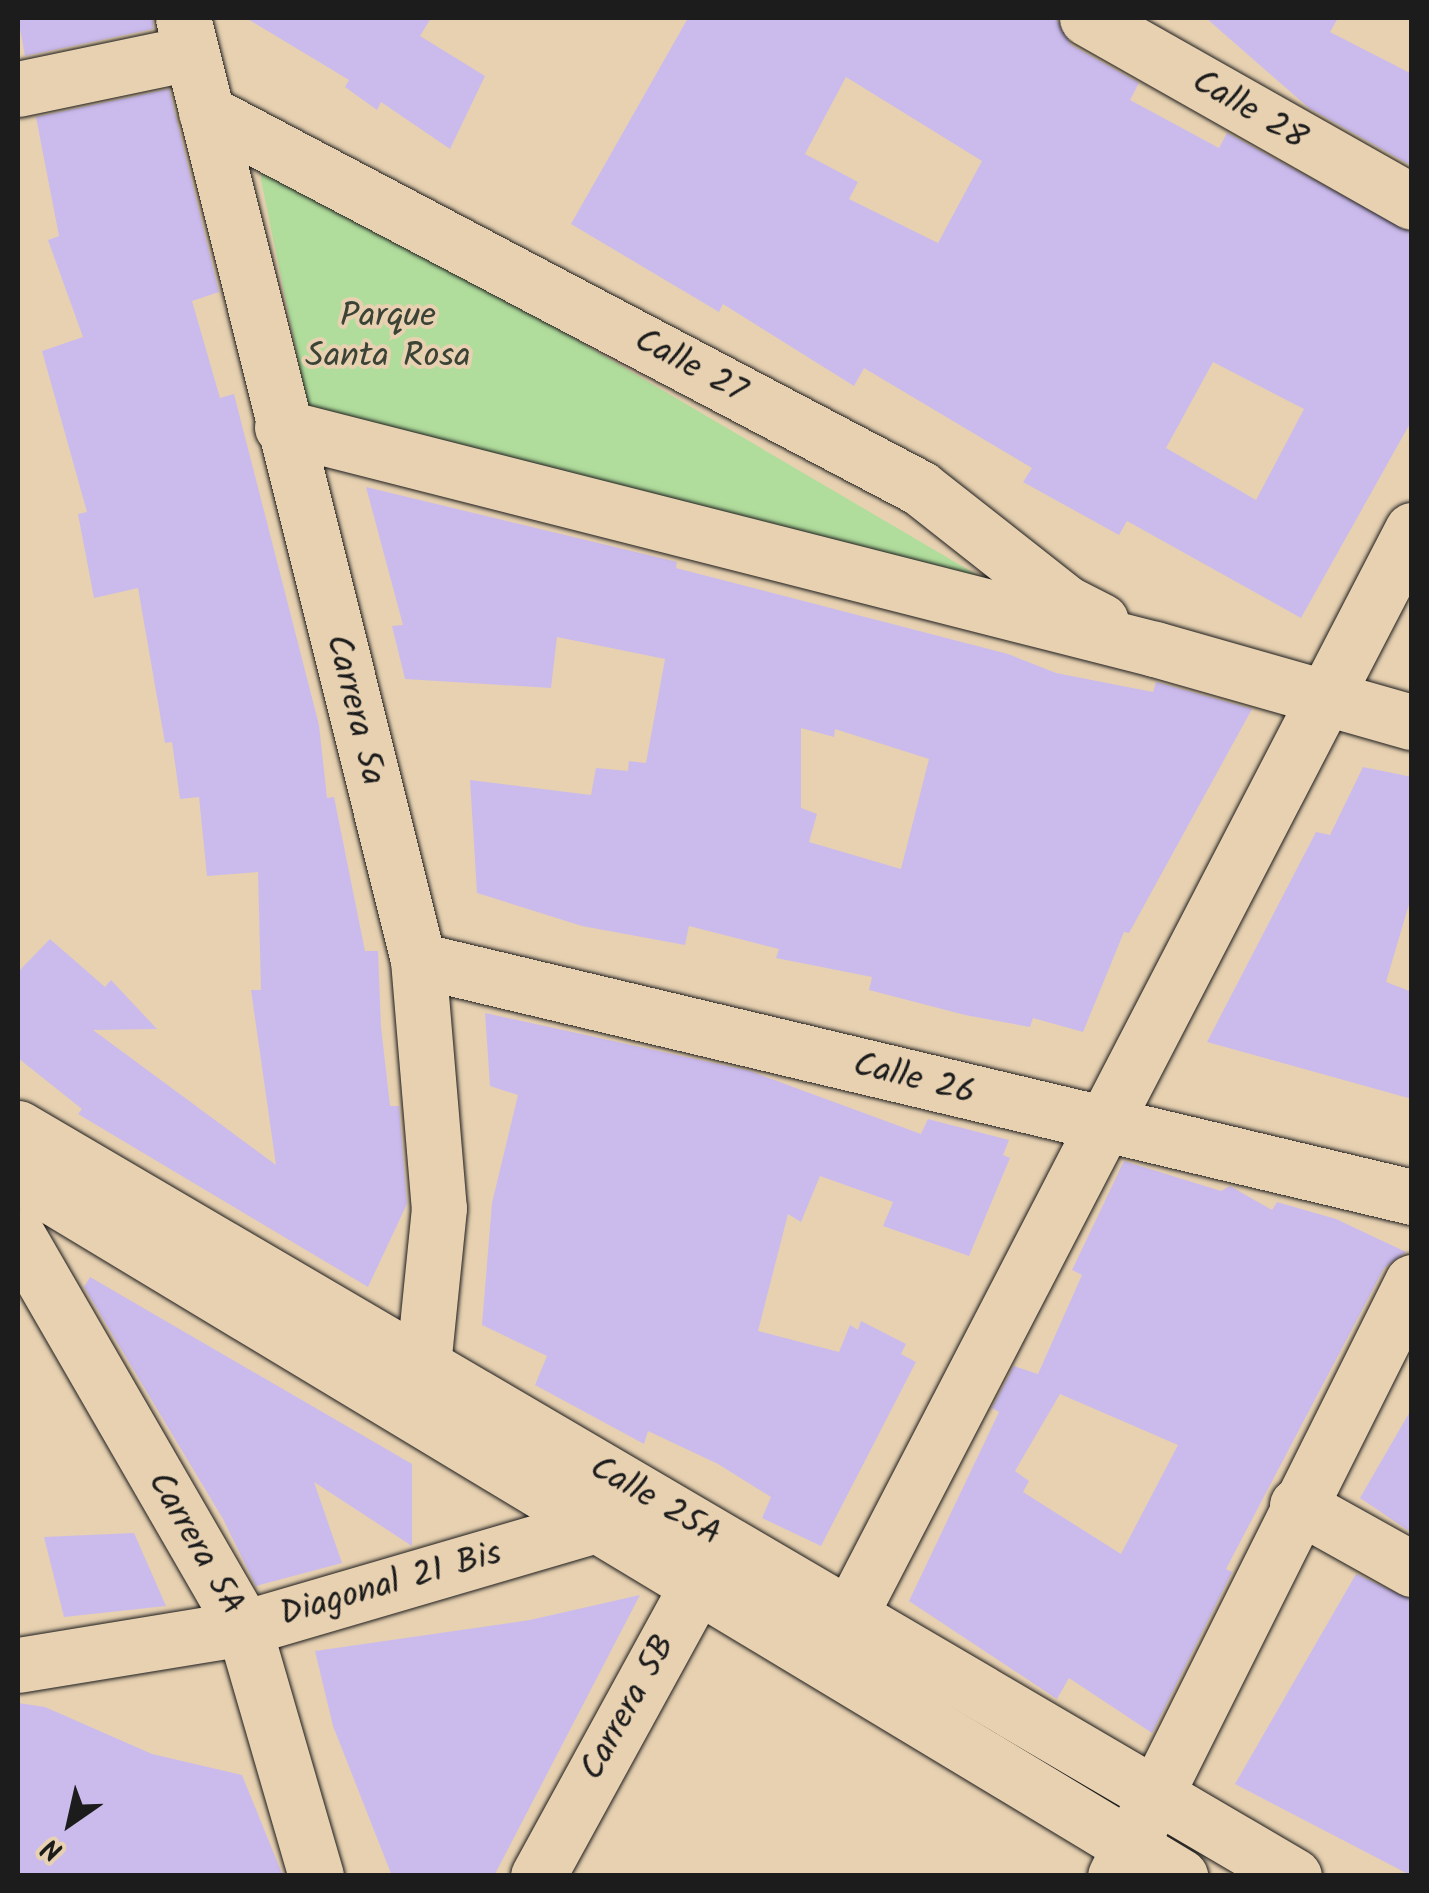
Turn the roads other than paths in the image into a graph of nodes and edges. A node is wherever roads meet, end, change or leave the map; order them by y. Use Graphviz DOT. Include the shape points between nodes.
graph roads {
  1 [pos="1087,18"];
  2 [pos="186,35"];
  3 [pos="18,89"];
  4 [pos="206,112"];
  5 [pos="1412,202"];
  6 [pos="282,427"];
  7 [pos="1412,530"];
  8 [pos="1155,649"];
  9 [pos="1326,700"];
  10 [pos="1412,722"];
  11 [pos="418,960"];
  12 [pos="1106,1126"];
  13 [pos="18,1128"];
  14 [pos="18,1176"];
  15 [pos="1412,1197"];
  16 [pos="18,1236"];
  17 [pos="1412,1282"];
  18 [pos="416,1388"];
  19 [pos="608,1503"];
  20 [pos="1297,1505"];
  21 [pos="709,1563"];
  22 [pos="1412,1569"];
  23 [pos="244,1628"];
  24 [pos="838,1640"];
  25 [pos="18,1665"];
  26 [pos="1158,1797"];
  27 [pos="1123,1862"];
  28 [pos="316,1876"];
  29 [pos="538,1876"];
  30 [pos="1180,1876"];
  31 [pos="1294,1876"];
  1 -- 5 [label="street, Calle 28"];
  2 -- 3 [label="street"];
  2 -- 4 [label="street, Carrera 5a"];
  4 -- 6 [label="street, Carrera 5a"];
  4 -- 8 [label="street, Calle 27" via="920,488 1066,603"];
  6 -- 8 [label="street, Calle 27"];
  6 -- 11 [label="street, Carrera 5a"];
  7 -- 9 [label="street"];
  8 -- 9 [label="street, Calle 27"];
  9 -- 10 [label="street, Calle 27"];
  9 -- 12 [label="street"];
  11 -- 12 [label="street, Calle 26"];
  11 -- 18 [label="street, Carrera 5a" via="439,1208"];
  12 -- 15 [label="street, Calle 26"];
  12 -- 24 [label="street"];
  13 -- 18 [label="street, Calle 25A"];
  14 -- 18 [label="street, Calle 25A"];
  16 -- 23 [label="street, Carrera 5A"];
  17 -- 20 [label="street"];
  18 -- 19 [label="street, Calle 25A"];
  19 -- 21 [label="street, Calle 25A"];
  19 -- 23 [label="street, Diagonal 21 Bis"];
  20 -- 22 [label="street"];
  20 -- 26 [label="street"];
  21 -- 24 [label="street, Calle 25A"];
  21 -- 29 [label="street, Carrera 5B"];
  23 -- 25 [label="street, Diagonal 21 Bis"];
  23 -- 28 [label="street, Carrera 5A"];
  24 -- 26 [label="street, Calle 25A"];
  24 -- 27 [label="street, Calle 25A"];
  26 -- 27 [label="street"];
  26 -- 31 [label="street, Calle 25A"];
  27 -- 30 [label="street, Calle 25A"];
}
